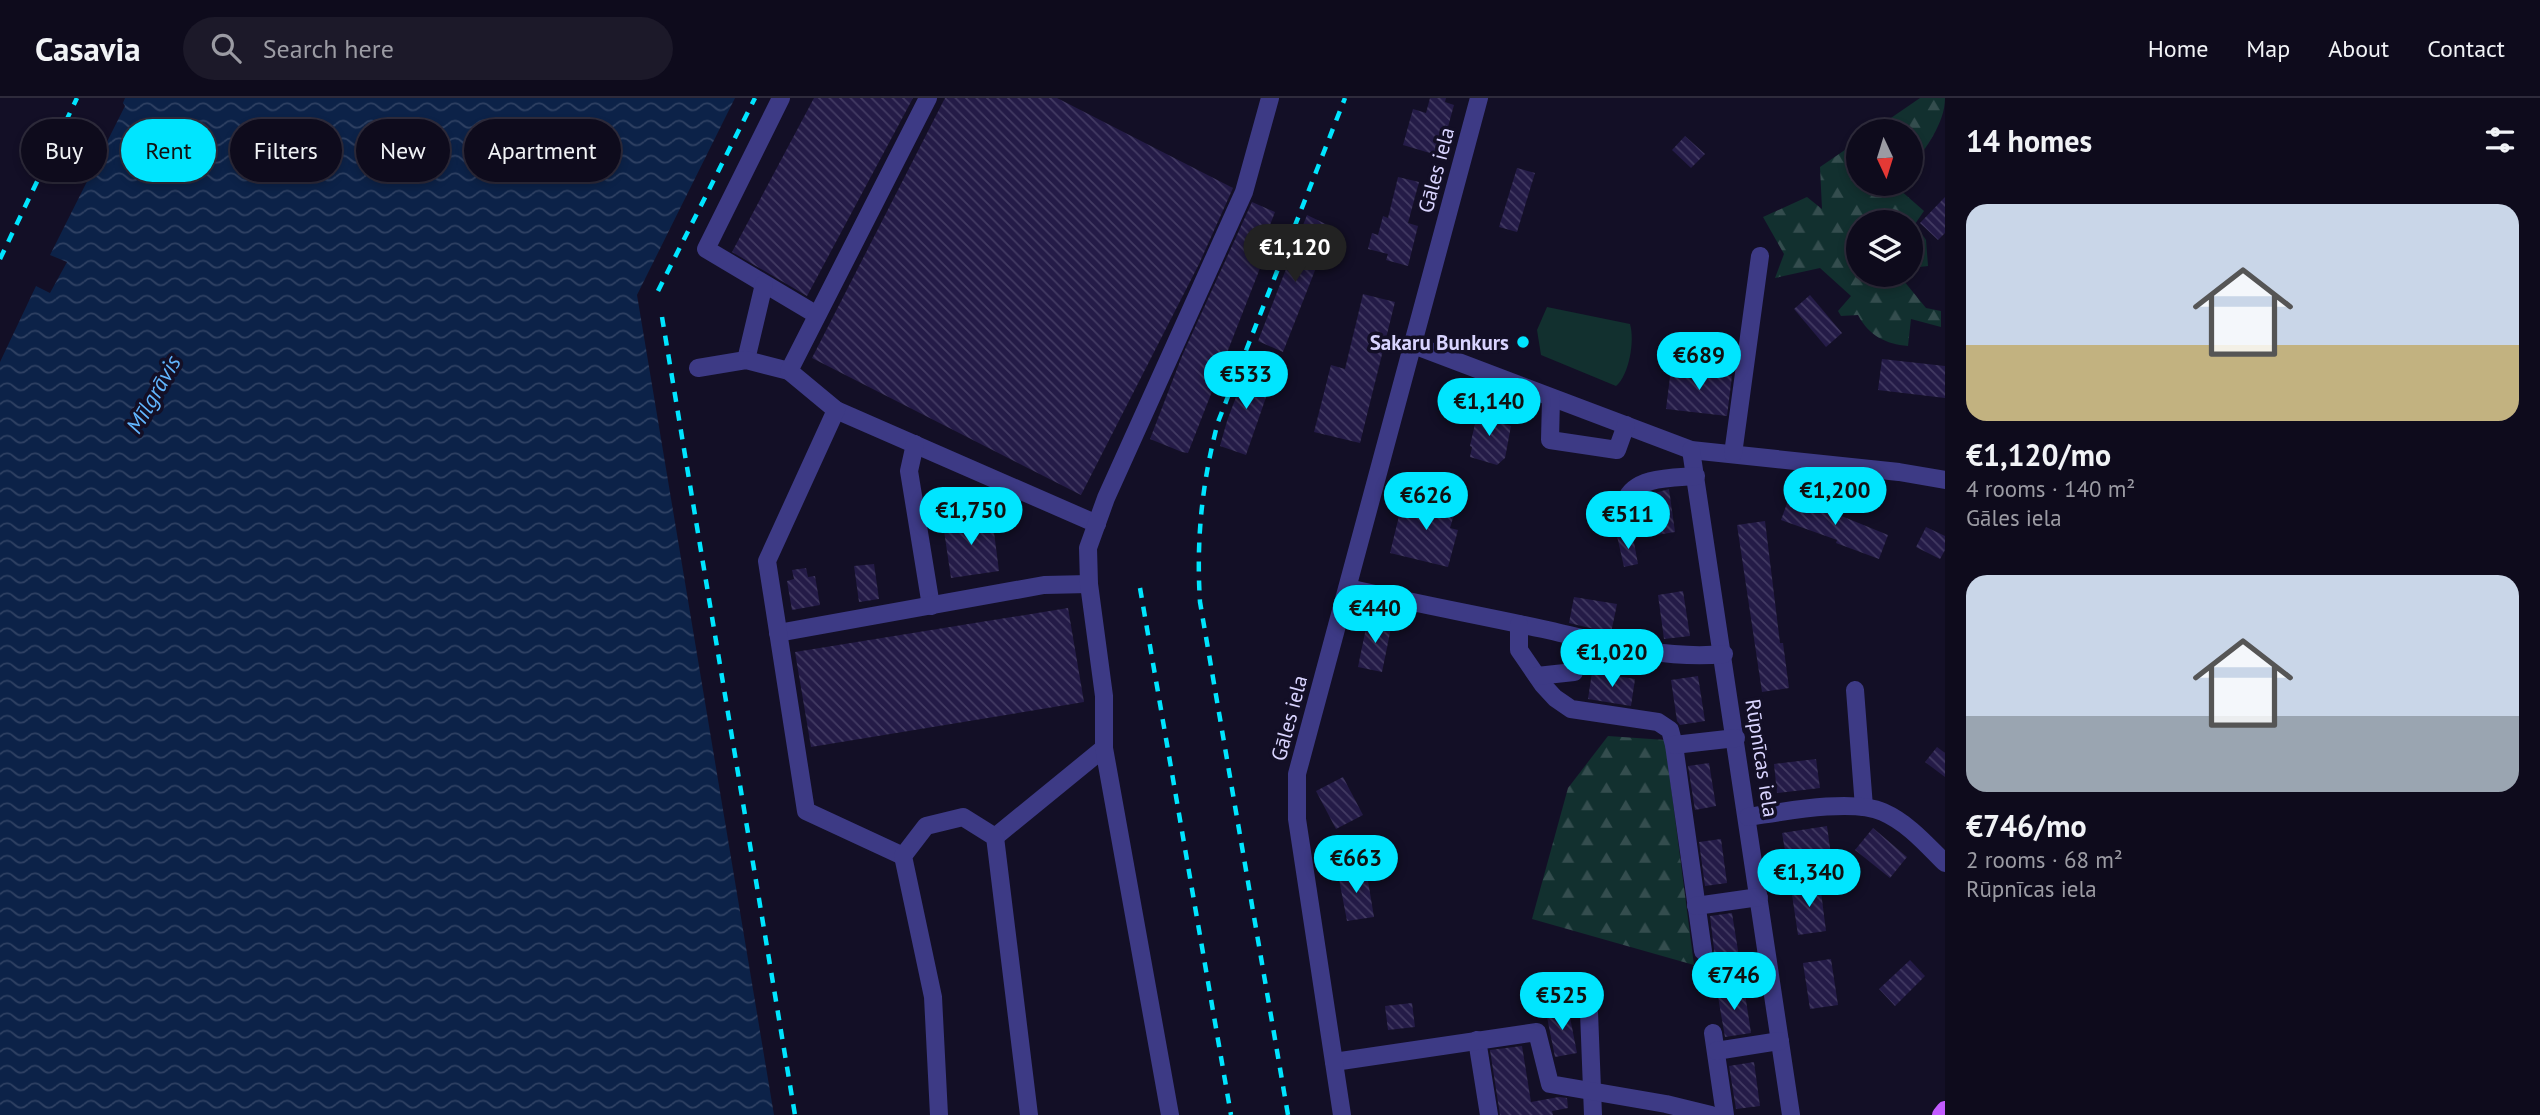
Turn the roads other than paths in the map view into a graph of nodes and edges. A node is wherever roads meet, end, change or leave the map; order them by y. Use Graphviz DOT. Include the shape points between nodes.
graph roads {
  1 [pos="781,98"];
  2 [pos="928,98"];
  3 [pos="1270,98"];
  4 [pos="1479,98"];
  5 [pos="1760,256"];
  6 [pos="764,284"];
  7 [pos="817,315"];
  8 [pos="1411,344"];
  9 [pos="746,359"];
  10 [pos="698,368"];
  11 [pos="789,370"];
  12 [pos="1551,398"];
  13 [pos="836,410"];
  14 [pos="1626,425"];
  15 [pos="915,444"];
  16 [pos="1691,450"];
  17 [pos="1733,454"];
  18 [pos="1696,476"];
  19 [pos="1945,480"];
  20 [pos="1097,524"];
  21 [pos="1628,527"];
  22 [pos="1089,584"];
  23 [pos="1348,587"];
  24 [pos="931,606"];
  25 [pos="1519,624"];
  26 [pos="779,633"];
  27 [pos="1581,638"];
  28 [pos="1724,654"];
  29 [pos="1537,676"];
  30 [pos="1855,690"];
  31 [pos="1736,737"];
  32 [pos="1674,745"];
  33 [pos="1104,748"];
  34 [pos="1864,807"];
  35 [pos="1748,817"];
  36 [pos="995,837"];
  37 [pos="903,856"];
  38 [pos="1945,863"];
  39 [pos="1759,897"];
  40 [pos="1696,906"];
  41 [pos="1703,951"];
  42 [pos="1589,1012"];
  43 [pos="1477,1040"];
  44 [pos="1780,1041"];
  45 [pos="1334,1062"];
  46 [pos="1593,1091"];
  47 [pos="1665,1109"];
  48 [pos="1945,1110"];
  49 [pos="1786,1114"];
  50 [pos="939,1115"];
  51 [pos="1029,1115"];
  52 [pos="1170,1115"];
  53 [pos="1342,1115"];
  54 [pos="1489,1115"];
  55 [pos="1593,1115"];
  56 [pos="1711,1115"];
  57 [pos="1726,1115"];
  58 [pos="1941,1115"];
  1 -- 6 [label="street" via="706,249"];
  2 -- 7 [label="street"];
  3 -- 20 [label="street" via="1244,192"];
  4 -- 8 [label="street, Gāles iela"];
  5 -- 17 [label="street"];
  6 -- 7 [label="street"];
  6 -- 9 [label="street"];
  7 -- 11 [label="street"];
  8 -- 12 [label="street"];
  8 -- 23 [label="street, Gāles iela"];
  9 -- 10 [label="street"];
  9 -- 11 [label="street"];
  11 -- 13 [label="street"];
  12 -- 14 [label="street"];
  12 -- 14 [label="street" via="1550,440 1617,450"];
  13 -- 15 [label="street"];
  13 -- 26 [label="street" via="767,561"];
  14 -- 16 [label="street"];
  15 -- 20 [label="street"];
  15 -- 24 [label="street" via="909,471"];
  16 -- 17 [label="street"];
  16 -- 18 [label="street, Rūpnīcas iela"];
  17 -- 19 [label="street"];
  18 -- 21 [label="street" via="1640,484 1625,502"];
  18 -- 28 [label="street, Rūpnīcas iela"];
  20 -- 22 [label="street" via="1088,548"];
  22 -- 24 [label="street" via="1044,585"];
  22 -- 33 [label="street" via="1104,696"];
  23 -- 25 [label="street"];
  23 -- 45 [label="street, Gāles iela" via="1297,774 1297,819"];
  24 -- 26 [label="street"];
  25 -- 27 [label="street"];
  25 -- 29 [label="street" via="1519,650"];
  26 -- 37 [label="street" via="806,811"];
  27 -- 28 [label="street" via="1661,652"];
  27 -- 29 [label="street" via="1574,672"];
  28 -- 31 [label="street, Rūpnīcas iela"];
  29 -- 32 [label="street" via="1555,698 1572,709 1658,722 1670,730"];
  30 -- 34 [label="street"];
  31 -- 32 [label="street"];
  31 -- 35 [label="street, Rūpnīcas iela"];
  32 -- 40 [label="street"];
  33 -- 36 [label="street"];
  33 -- 52 [label="street"];
  34 -- 35 [label="street"];
  34 -- 38 [label="street" via="1881,811 1909,828"];
  35 -- 39 [label="street, Rūpnīcas iela"];
  36 -- 37 [label="street" via="962,817 926,826"];
  36 -- 51 [label="street"];
  37 -- 50 [label="street" via="933,997"];
  39 -- 40 [label="street"];
  39 -- 44 [label="street, Rūpnīcas iela"];
  40 -- 41 [label="street"];
  42 -- 46 [label="street"];
  43 -- 45 [label="street"];
  43 -- 46 [label="street" via="1537,1032 1550,1084"];
  43 -- 54 [label="street"];
  44 -- 49 [label="street, Rūpnīcas iela"];
  44 -- 57 [label="street" via="1715,1042"];
  45 -- 53 [label="street, Gāles iela"];
  46 -- 47 [label="street"];
  46 -- 55 [label="street"];
  47 -- 56 [label="street"];
  48 -- 58 [label="main road"];
}
